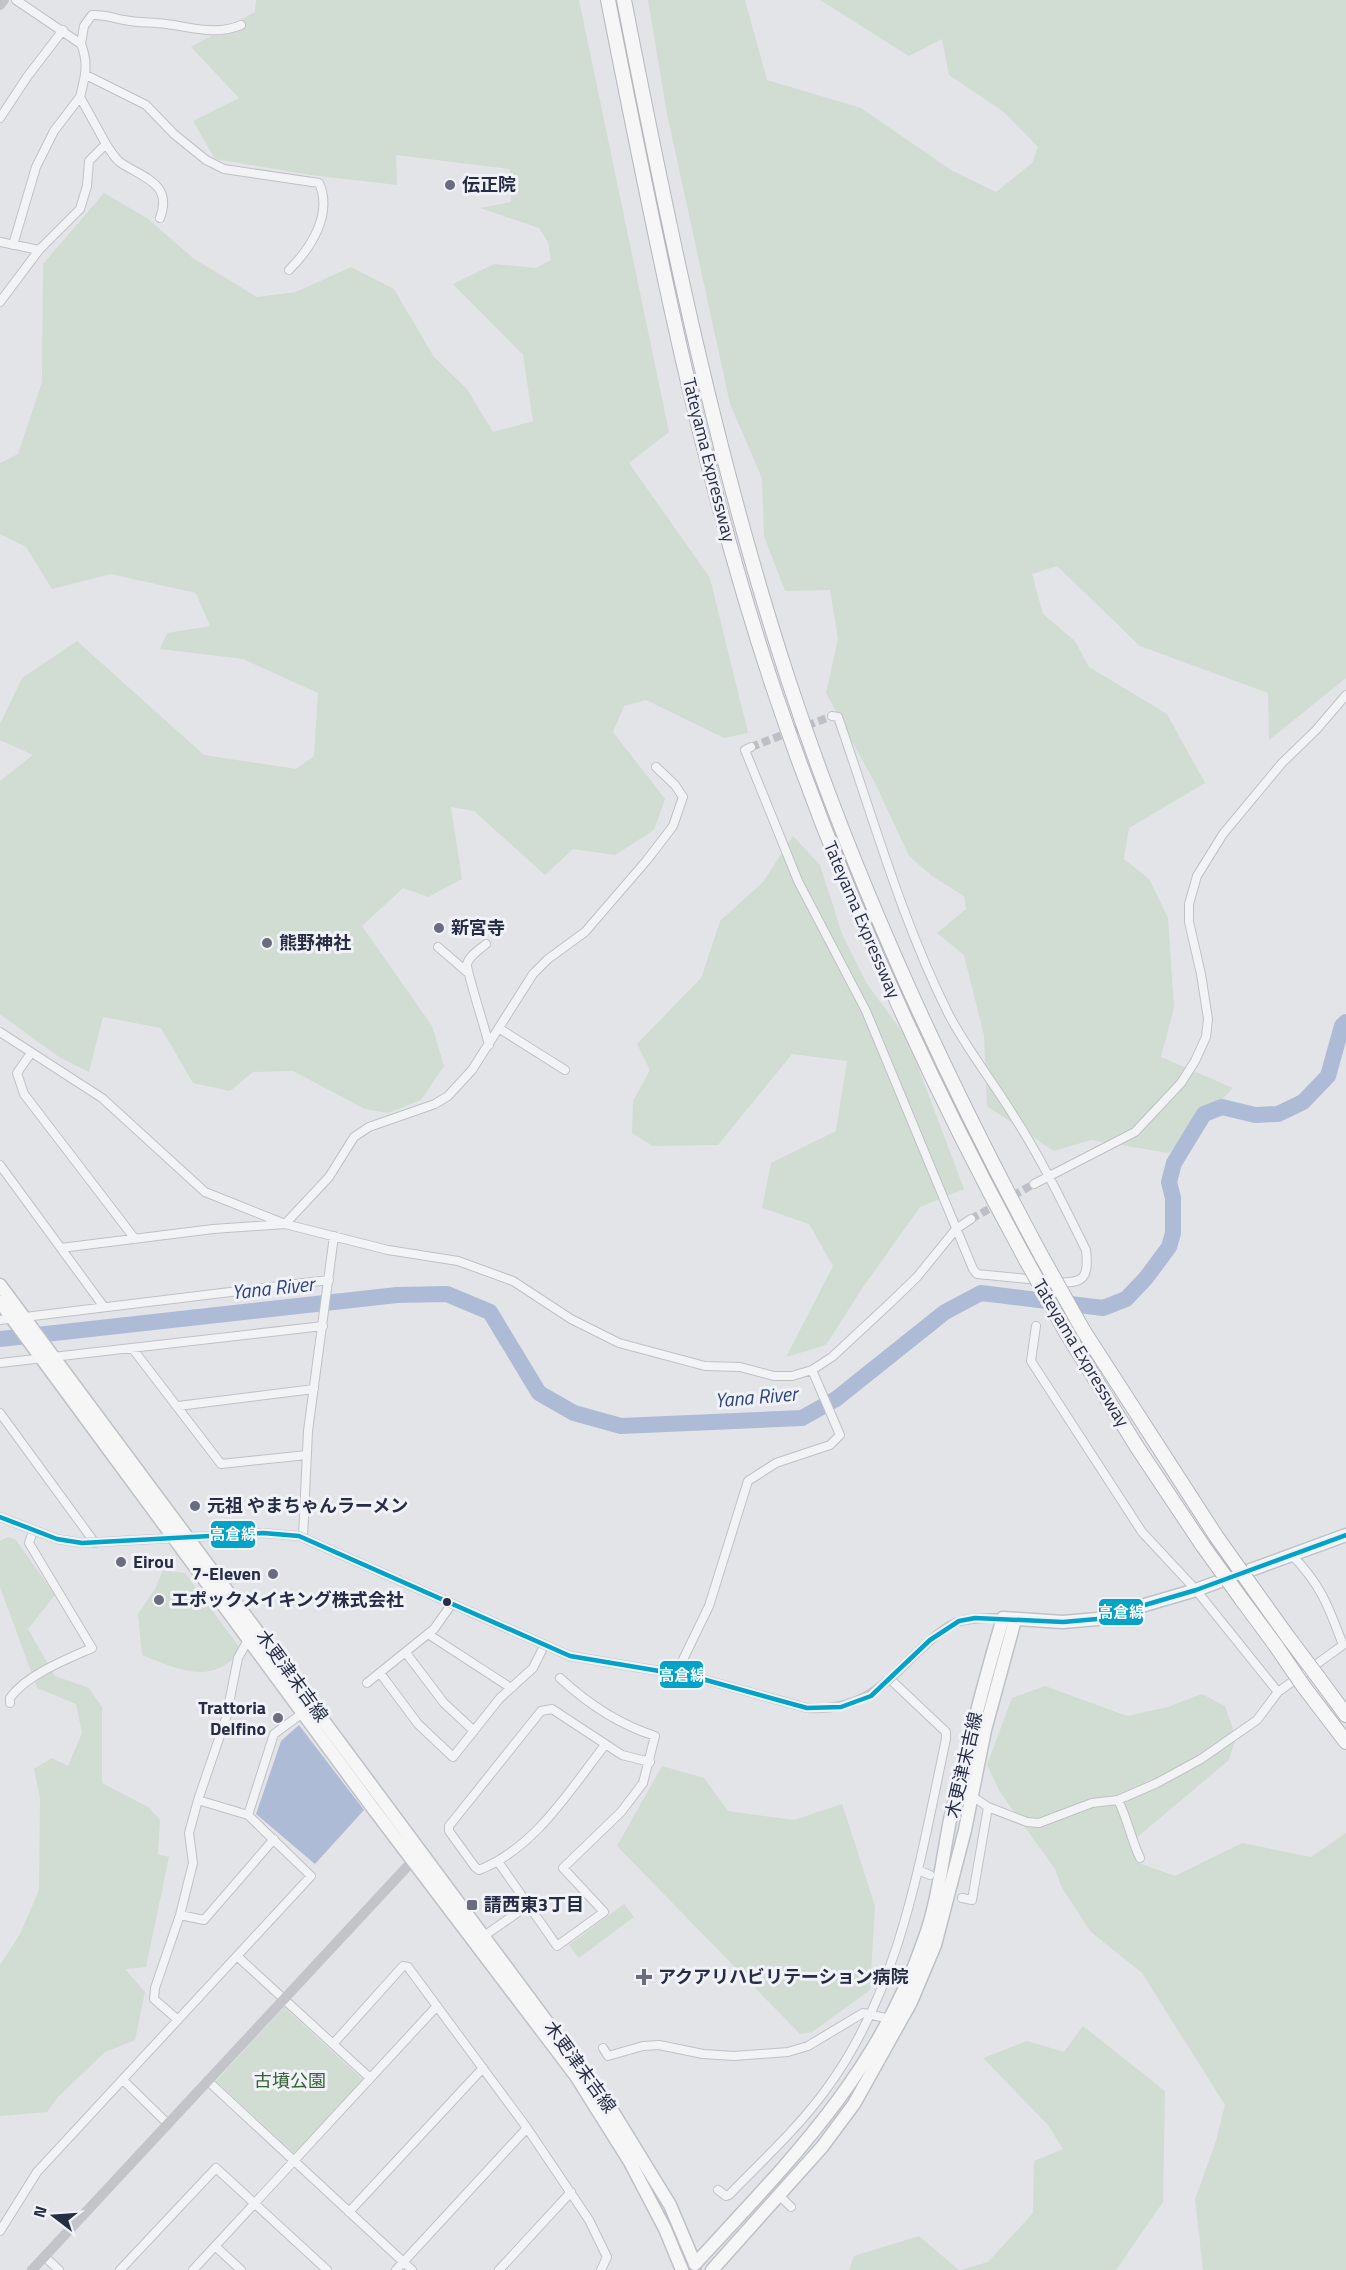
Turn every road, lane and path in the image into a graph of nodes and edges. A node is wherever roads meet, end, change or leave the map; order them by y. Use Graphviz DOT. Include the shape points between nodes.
graph roads {
  1 [pos="4,0"];
  2 [pos="16,0"];
  3 [pos="608,0"];
  4 [pos="624,0"];
  5 [pos="0,5"];
  6 [pos="241,25"];
  7 [pos="63,30"];
  8 [pos="81,44"];
  9 [pos="86,75"];
  10 [pos="80,97"];
  11 [pos="0,118"];
  12 [pos="106,144"];
  13 [pos="160,218"];
  14 [pos="0,242"];
  15 [pos="13,245"];
  16 [pos="39,250"];
  17 [pos="289,270"];
  18 [pos="0,302"];
  19 [pos="1346,695"];
  20 [pos="832,716"];
  21 [pos="751,747"];
  22 [pos="656,767"];
  23 [pos="486,944"];
  24 [pos="438,947"];
  25 [pos="467,972"];
  26 [pos="500,1029"];
  27 [pos="0,1032"];
  28 [pos="489,1045"];
  29 [pos="31,1053"];
  30 [pos="565,1070"];
  31 [pos="0,1165"];
  32 [pos="1048,1175"];
  33 [pos="1034,1184"];
  34 [pos="971,1219"];
  35 [pos="285,1224"];
  36 [pos="956,1229"];
  37 [pos="334,1236"];
  38 [pos="135,1239"];
  39 [pos="61,1248"];
  40 [pos="329,1284"];
  41 [pos="0,1285"];
  42 [pos="0,1302"];
  43 [pos="104,1307"];
  44 [pos="12,1318"];
  45 [pos="323,1322"];
  46 [pos="1036,1326"];
  47 [pos="132,1348"];
  48 [pos="54,1357"];
  49 [pos="41,1358"];
  50 [pos="0,1363"];
  51 [pos="812,1370"];
  52 [pos="314,1389"];
  53 [pos="178,1406"];
  54 [pos="0,1413"];
  55 [pos="12,1430"];
  56 [pos="0,1431"];
  57 [pos="307,1455"];
  58 [pos="0,1517"];
  59 [pos="33,1531"];
  60 [pos="1346,1535"];
  61 [pos="303,1537"];
  62 [pos="183,1539"];
  63 [pos="95,1543"];
  64 [pos="1291,1554"];
  65 [pos="1196,1590"];
  66 [pos="451,1605"];
  67 [pos="1009,1619"];
  68 [pos="428,1634"];
  69 [pos="249,1638"];
  70 [pos="544,1646"];
  71 [pos="406,1653"];
  72 [pos="381,1673"];
  73 [pos="676,1674"];
  74 [pos="560,1678"];
  75 [pos="891,1680"];
  76 [pos="367,1683"];
  77 [pos="511,1688"];
  78 [pos="1278,1692"];
  79 [pos="10,1702"];
  80 [pos="304,1712"];
  81 [pos="1346,1715"];
  82 [pos="474,1731"];
  83 [pos="1346,1742"];
  84 [pos="605,1745"];
  85 [pos="650,1762"];
  86 [pos="972,1797"];
  87 [pos="198,1800"];
  88 [pos="1118,1800"];
  89 [pos="988,1807"];
  90 [pos="248,1815"];
  91 [pos="274,1839"];
  92 [pos="417,1856"];
  93 [pos="1140,1858"];
  94 [pos="499,1863"];
  95 [pos="918,1870"];
  96 [pos="930,1875"];
  97 [pos="962,1898"];
  98 [pos="527,1906"];
  99 [pos="180,1916"];
  100 [pos="484,1936"];
  101 [pos="237,1956"];
  102 [pos="284,1999"];
  103 [pos="437,2006"];
  104 [pos="871,2013"];
  105 [pos="890,2019"];
  106 [pos="178,2020"];
  107 [pos="333,2044"];
  108 [pos="603,2048"];
  109 [pos="483,2068"];
  110 [pos="370,2078"];
  111 [pos="123,2080"];
  112 [pos="208,2081"];
  113 [pos="168,2124"];
  114 [pos="527,2128"];
  115 [pos="294,2161"];
  116 [pos="718,2190"];
  117 [pos="571,2193"];
  118 [pos="780,2196"];
  119 [pos="255,2202"];
  120 [pos="791,2206"];
  121 [pos="349,2212"];
  122 [pos="0,2231"];
  123 [pos="215,2246"];
  124 [pos="45,2257"];
  125 [pos="404,2262"];
  126 [pos="694,2268"];
  127 [pos="33,2270"];
  128 [pos="59,2270"];
  129 [pos="120,2270"];
  130 [pos="193,2270"];
  131 [pos="241,2270"];
  132 [pos="327,2270"];
  133 [pos="396,2270"];
  134 [pos="412,2270"];
  135 [pos="499,2270"];
  136 [pos="601,2270"];
  137 [pos="682,2270"];
  138 [pos="712,2270"];
  1 -- 5 [label="street"];
  2 -- 7 [label="street"];
  3 -- 83 [label="highway, Tateyama Expressway, bridge" via="682,356 723,517 773,688 849,894 906,1025 971,1159 1066,1332 1203,1546"];
  4 -- 81 [label="highway, Tateyama Expressway, bridge" via="692,330 738,512 790,684 895,962 985,1152 1083,1330 1216,1536"];
  6 -- 8 [label="street" via="196,31 106,14 92,15 84,26"];
  7 -- 8 [label="street"];
  7 -- 11 [label="street"];
  8 -- 9 [label="street" via="86,56"];
  9 -- 10 [label="street"];
  9 -- 17 [label="street" via="146,105 206,160 224,169 319,183 324,196 315,237"];
  10 -- 12 [label="street"];
  10 -- 15 [label="street" via="54,131 36,168"];
  12 -- 13 [label="street" via="118,161 159,186 164,199"];
  12 -- 16 [label="street" via="89,161 80,209"];
  14 -- 15 [label="street"];
  15 -- 16 [label="street"];
  16 -- 18 [label="street"];
  19 -- 32 [label="street" via="1222,834 1197,876 1189,904 1189,922 1208,1019 1206,1037 1196,1061 1135,1132"];
  20 -- 32 [label="street" via="838,717 892,884 928,970 963,1041"];
  21 -- 36 [label="street" via="745,750 776,831 812,911 866,1011"];
  22 -- 26 [label="street" via="682,797 673,826 585,932 533,974"];
  23 -- 25 [label="street" via="470,959"];
  24 -- 25 [label="street"];
  25 -- 28 [label="street"];
  26 -- 28 [label="street"];
  26 -- 30 [label="street"];
  27 -- 29 [label="street"];
  28 -- 35 [label="street" via="448,1096 369,1127 354,1137 329,1178"];
  29 -- 35 [label="street" via="102,1098 205,1192"];
  29 -- 38 [label="street" via="17,1073 24,1094"];
  31 -- 39 [label="street"];
  32 -- 33 [label="street"];
  32 -- 36 [label="street" via="1086,1250 1088,1270 1079,1281 977,1274"];
  34 -- 36 [label="street"];
  35 -- 37 [label="street"];
  35 -- 38 [label="street"];
  36 -- 51 [label="street" via="917,1277 832,1358"];
  37 -- 40 [label="street"];
  37 -- 51 [label="street" via="388,1250 458,1261 487,1271 513,1281 606,1338 676,1361 740,1367 774,1376"];
  38 -- 39 [label="street"];
  39 -- 43 [label="street"];
  40 -- 43 [label="street"];
  40 -- 45 [label="street"];
  41 -- 44 [label="main road, 木更津末吉線"];
  42 -- 44 [label="main road, 木更津末吉線"];
  43 -- 44 [label="street"];
  44 -- 48 [label="main road, 木更津末吉線"];
  44 -- 49 [label="main road, 木更津末吉線"];
  45 -- 47 [label="street"];
  45 -- 52 [label="street"];
  46 -- 65 [label="street" via="1030,1361 1142,1532"];
  47 -- 48 [label="street"];
  47 -- 53 [label="street"];
  48 -- 49 [label="street"];
  48 -- 62 [label="main road, 木更津末吉線"];
  49 -- 50 [label="street"];
  49 -- 62 [label="main road, 木更津末吉線"];
  51 -- 73 [label="street" via="840,1435 830,1445 776,1462 748,1481 709,1605"];
  52 -- 53 [label="street"];
  52 -- 57 [label="street"];
  53 -- 57 [label="street" via="220,1464"];
  54 -- 55 [label="street"];
  55 -- 56 [label="street"];
  55 -- 63 [label="street"];
  57 -- 61 [label="street"];
  58 -- 59 [label="street"];
  59 -- 63 [label="street" via="67,1541"];
  59 -- 79 [label="street" via="29,1542 92,1648 50,1666 17,1690"];
  60 -- 64 [label="main road"];
  61 -- 62 [label="street" via="263,1533"];
  61 -- 66 [label="street"];
  62 -- 63 [label="street"];
  62 -- 69 [label="main road, 木更津末吉線"];
  62 -- 92 [label="main road, 木更津末吉線"];
  64 -- 65 [label="main road"];
  64 -- 78 [label="street" via="1313,1577 1327,1601 1343,1645"];
  65 -- 67 [label="main road" via="1097,1619"];
  65 -- 78 [label="street"];
  66 -- 68 [label="street"];
  66 -- 70 [label="street"];
  67 -- 75 [label="street" via="975,1618 945,1628"];
  67 -- 86 [label="main road, 木更津末吉線"];
  67 -- 105 [label="main road, 木更津末吉線" via="970,1733 924,1940"];
  68 -- 71 [label="street"];
  68 -- 77 [label="street"];
  69 -- 80 [label="main road, 木更津末吉線"];
  69 -- 87 [label="street" via="238,1658 226,1718"];
  70 -- 73 [label="street" via="584,1660"];
  70 -- 77 [label="street" via="533,1668"];
  71 -- 72 [label="street"];
  71 -- 82 [label="street" via="444,1703"];
  72 -- 76 [label="street"];
  72 -- 82 [label="street" via="418,1724 453,1757"];
  73 -- 75 [label="street" via="824,1709 858,1702"];
  74 -- 85 [label="street" via="588,1704 627,1727 656,1736"];
  75 -- 95 [label="street" via="946,1732"];
  77 -- 82 [label="street"];
  78 -- 88 [label="street" via="1257,1720 1201,1759"];
  80 -- 90 [label="street" via="274,1734"];
  80 -- 92 [label="main road, 木更津末吉線"];
  84 -- 85 [label="street" via="622,1755"];
  84 -- 94 [label="street" via="534,1834"];
  84 -- 94 [label="street" via="552,1709 541,1711 449,1826 479,1870"];
  85 -- 98 [label="street" via="643,1783 621,1812 563,1868 604,1912 557,1946"];
  86 -- 89 [label="street"];
  86 -- 118 [label="main road, 木更津末吉線" via="935,1945 911,2002 854,2104"];
  87 -- 90 [label="street"];
  87 -- 99 [label="street" via="189,1833 194,1863"];
  88 -- 89 [label="street" via="1092,1803 1039,1823"];
  88 -- 93 [label="street"];
  89 -- 97 [label="street" via="972,1900"];
  90 -- 91 [label="street"];
  91 -- 99 [label="street" via="204,1920"];
  91 -- 101 [label="street" via="311,1876"];
  92 -- 100 [label="main road, 木更津末吉線"];
  92 -- 102 [label="street"];
  92 -- 137 [label="main road, 木更津末吉線" via="594,2102 630,2162"];
  94 -- 98 [label="street"];
  95 -- 96 [label="street"];
  95 -- 104 [label="street" via="901,1937"];
  98 -- 100 [label="street"];
  99 -- 106 [label="street" via="154,1988 154,1999"];
  100 -- 126 [label="main road, 木更津末吉線" via="632,2140 670,2205"];
  101 -- 102 [label="street"];
  101 -- 106 [label="street"];
  102 -- 107 [label="street"];
  102 -- 112 [label="street"];
  103 -- 107 [label="street" via="408,1967 403,1966"];
  103 -- 109 [label="street"];
  103 -- 110 [label="street"];
  104 -- 105 [label="street"];
  104 -- 108 [label="street" via="863,2013 808,2046 788,2052 734,2056 659,2045 608,2056"];
  104 -- 116 [label="street" via="832,2081 803,2119 729,2195"];
  105 -- 126 [label="main road, 木更津末吉線" via="847,2092"];
  106 -- 111 [label="street"];
  107 -- 110 [label="street"];
  109 -- 114 [label="street"];
  109 -- 121 [label="street"];
  110 -- 115 [label="street"];
  111 -- 113 [label="street"];
  111 -- 122 [label="street" via="37,2172"];
  112 -- 113 [label="street"];
  112 -- 115 [label="street"];
  113 -- 124 [label="street"];
  114 -- 117 [label="street"];
  114 -- 125 [label="street"];
  115 -- 119 [label="street"];
  115 -- 121 [label="street"];
  117 -- 135 [label="street"];
  117 -- 136 [label="street" via="606,2253 607,2261"];
  118 -- 120 [label="street"];
  118 -- 138 [label="main road, 木更津末吉線"];
  119 -- 123 [label="street"];
  119 -- 129 [label="street" via="216,2168"];
  119 -- 132 [label="street"];
  121 -- 125 [label="street"];
  123 -- 130 [label="street"];
  123 -- 131 [label="street"];
  124 -- 127 [label="street"];
  124 -- 128 [label="street"];
  125 -- 133 [label="street"];
  125 -- 134 [label="street"];
}
